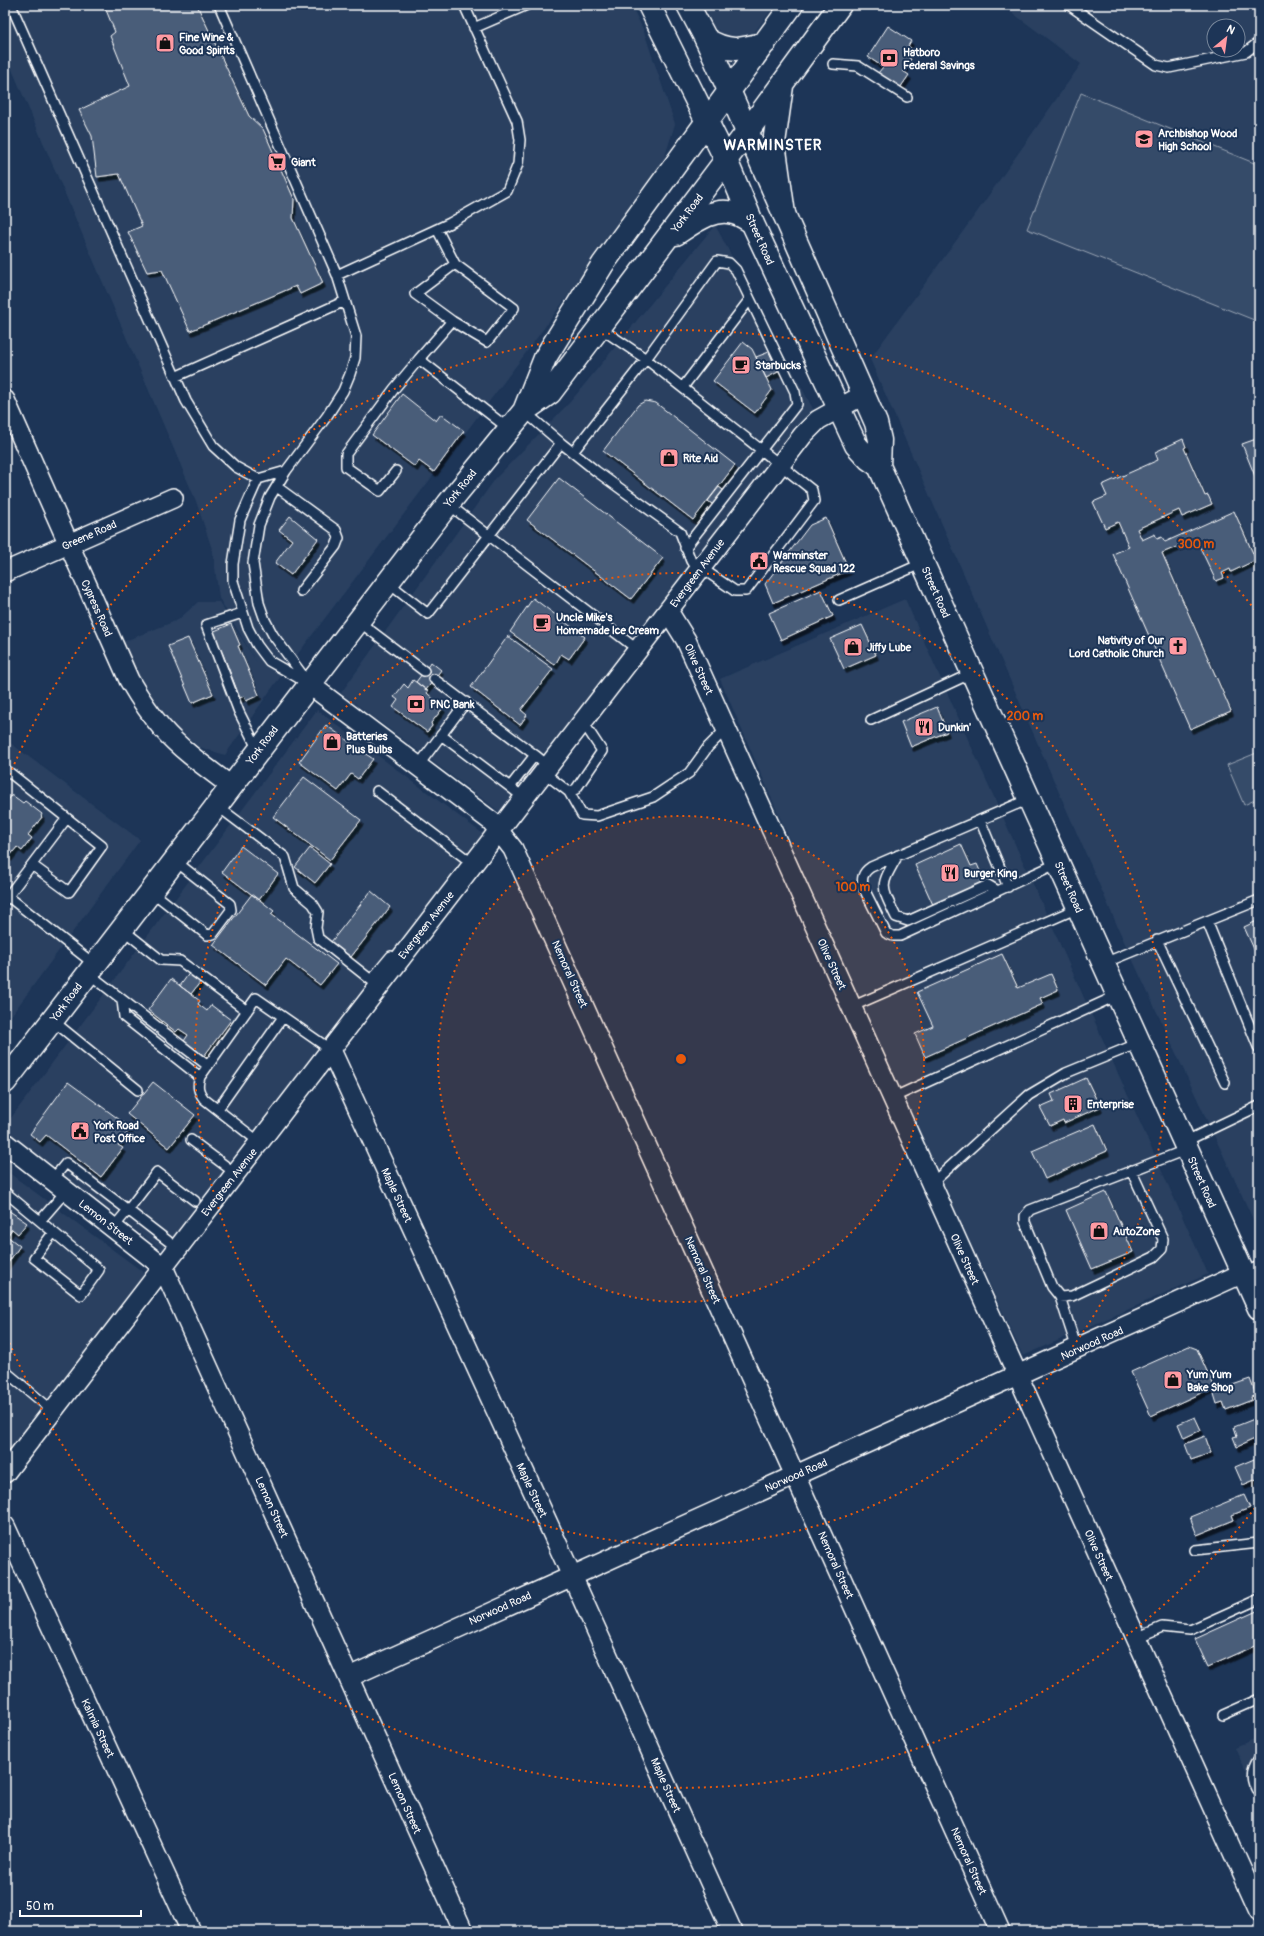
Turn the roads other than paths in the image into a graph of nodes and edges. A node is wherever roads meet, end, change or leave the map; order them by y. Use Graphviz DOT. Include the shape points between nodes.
graph roads {
  1 [pos="11,5"];
  2 [pos="219,5"];
  3 [pos="464,5"];
  4 [pos="527,5"];
  5 [pos="649,5"];
  6 [pos="688,5"];
  7 [pos="792,5"];
  8 [pos="840,5"];
  9 [pos="1069,5"];
  10 [pos="474,28"];
  11 [pos="706,39"];
  12 [pos="1259,42"];
  13 [pos="766,43"];
  14 [pos="833,64"];
  15 [pos="782,84"];
  16 [pos="729,92"];
  17 [pos="906,97"];
  18 [pos="706,120"];
  19 [pos="747,132"];
  20 [pos="726,160"];
  21 [pos="784,214"];
  22 [pos="752,222"];
  23 [pos="437,229"];
  24 [pos="666,240"];
  25 [pos="455,264"];
  26 [pos="337,275"];
  27 [pos="750,299"];
  28 [pos="346,301"];
  29 [pos="452,321"];
  30 [pos="600,328"];
  31 [pos="419,359"];
  32 [pos="646,359"];
  33 [pos="175,377"];
  34 [pos="683,388"];
  35 [pos="863,396"];
  36 [pos="5,400"];
  37 [pos="838,409"];
  38 [pos="524,411"];
  39 [pos="509,429"];
  40 [pos="561,443"];
  41 [pos="761,449"];
  42 [pos="573,452"];
  43 [pos="780,464"];
  44 [pos="879,466"];
  45 [pos="396,471"];
  46 [pos="286,472"];
  47 [pos="258,479"];
  48 [pos="276,487"];
  49 [pos="173,498"];
  50 [pos="448,504"];
  51 [pos="488,536"];
  52 [pos="69,544"];
  53 [pos="685,548"];
  54 [pos="923,563"];
  55 [pos="701,568"];
  56 [pos="5,572"];
  57 [pos="387,582"];
  58 [pos="301,591"];
  59 [pos="839,600"];
  60 [pos="668,611"];
  61 [pos="242,614"];
  62 [pos="358,620"];
  63 [pos="638,650"];
  64 [pos="424,671"];
  65 [pos="972,673"];
  66 [pos="434,679"];
  67 [pos="308,684"];
  68 [pos="466,702"];
  69 [pos="872,720"];
  70 [pos="582,722"];
  71 [pos="726,729"];
  72 [pos="441,735"];
  73 [pos="258,750"];
  74 [pos="535,755"];
  75 [pos="418,766"];
  76 [pos="5,769"];
  77 [pos="544,772"];
  78 [pos="231,786"];
  79 [pos="377,791"];
  80 [pos="569,792"];
  81 [pos="517,793"];
  82 [pos="1029,799"];
  83 [pos="216,805"];
  84 [pos="67,818"];
  85 [pos="980,820"];
  86 [pos="498,831"];
  87 [pos="898,856"];
  88 [pos="174,860"];
  89 [pos="1058,863"];
  90 [pos="473,864"];
  91 [pos="32,865"];
  92 [pos="1008,886"];
  93 [pos="151,891"];
  94 [pos="998,891"];
  95 [pos="6,896"];
  96 [pos="1259,900"];
  97 [pos="1078,908"];
  98 [pos="1207,921"];
  99 [pos="122,929"];
  100 [pos="1157,940"];
  101 [pos="399,960"];
  102 [pos="1104,963"];
  103 [pos="91,969"];
  104 [pos="1118,995"];
  105 [pos="122,1000"];
  106 [pos="851,1007"];
  107 [pos="247,1010"];
  108 [pos="283,1017"];
  109 [pos="52,1020"];
  110 [pos="1139,1042"];
  111 [pos="1259,1048"];
  112 [pos="330,1050"];
  113 [pos="208,1066"];
  114 [pos="200,1076"];
  115 [pos="5,1082"];
  116 [pos="1225,1083"];
  117 [pos="138,1090"];
  118 [pos="892,1098"];
  119 [pos="1259,1106"];
  120 [pos="218,1110"];
  121 [pos="191,1140"];
  122 [pos="259,1142"];
  123 [pos="5,1143"];
  124 [pos="1186,1146"];
  125 [pos="1131,1170"];
  126 [pos="235,1174"];
  127 [pos="931,1184"];
  128 [pos="59,1185"];
  129 [pos="5,1192"];
  130 [pos="195,1201"];
  131 [pos="128,1210"];
  132 [pos="40,1221"];
  133 [pos="114,1228"];
  134 [pos="53,1233"];
  135 [pos="168,1241"];
  136 [pos="163,1267"];
  137 [pos="1251,1270"];
  138 [pos="1060,1297"];
  139 [pos="1259,1308"];
  140 [pos="1077,1349"];
  141 [pos="5,1371"];
  142 [pos="1018,1376"];
  143 [pos="53,1410"];
  144 [pos="5,1473"];
  145 [pos="795,1475"];
  146 [pos="5,1526"];
  147 [pos="1259,1544"];
  148 [pos="1195,1550"];
  149 [pos="572,1576"];
  150 [pos="1259,1599"];
  151 [pos="1136,1638"];
  152 [pos="349,1677"];
  153 [pos="1259,1699"];
  154 [pos="1223,1716"];
  155 [pos="1259,1758"];
  156 [pos="1259,1794"];
  157 [pos="1259,1910"];
  158 [pos="191,1931"];
  159 [pos="463,1931"];
  160 [pos="732,1931"];
  161 [pos="1000,1931"];
  1 -- 33 [label="lane"];
  2 -- 26 [label="lane"];
  3 -- 10 [label="lane"];
  4 -- 10 [label="lane"];
  5 -- 18 [label="main road, Street Road"];
  6 -- 11 [label="main road, Street Road"];
  7 -- 13 [label="main road, York Road"];
  8 -- 15 [label="main road, York Road"];
  9 -- 12 [label="lane" via="1156,65 1169,68 1246,52"];
  10 -- 23 [label="lane" via="517,121 520,140 518,164 507,191"];
  11 -- 13 [label="main road" via="726,49 744,49"];
  11 -- 16 [label="main road, Street Road"];
  13 -- 16 [label="main road, York Road"];
  14 -- 17 [label="lane" via="858,66"];
  15 -- 19 [label="main road, York Road"];
  15 -- 21 [label="main road" via="774,143"];
  16 -- 18 [label="main road, York Road"];
  16 -- 19 [label="main road, Street Road"];
  18 -- 20 [label="main road, Street Road"];
  18 -- 38 [label="main road, York Road" via="603,264 545,358"];
  19 -- 20 [label="main road, York Road"];
  19 -- 21 [label="main road, Street Road"];
  20 -- 22 [label="main road, Street Road"];
  20 -- 24 [label="main road, York Road"];
  21 -- 35 [label="main road, Street Road"];
  22 -- 24 [label="main road" via="732,212 721,211 705,216"];
  22 -- 37 [label="main road, Street Road"];
  23 -- 25 [label="lane"];
  23 -- 26 [label="lane"];
  24 -- 30 [label="main road, York Road"];
  25 -- 29 [label="lane" via="415,294"];
  25 -- 29 [label="lane" via="514,308 487,342"];
  26 -- 28 [label="lane"];
  27 -- 32 [label="lane" via="736,270 729,263 717,261"];
  27 -- 34 [label="lane"];
  27 -- 41 [label="lane" via="795,392 797,404"];
  28 -- 33 [label="lane"];
  28 -- 46 [label="lane" via="356,336 355,358 350,374 343,391 327,416"];
  29 -- 31 [label="lane"];
  30 -- 32 [label="lane"];
  30 -- 38 [label="main road, York Road" via="550,393"];
  31 -- 39 [label="lane"];
  31 -- 45 [label="lane" via="346,454 346,467 380,491"];
  32 -- 34 [label="lane"];
  32 -- 42 [label="lane"];
  33 -- 47 [label="lane" via="213,446 236,467"];
  34 -- 41 [label="lane"];
  35 -- 37 [label="street, Evergreen Avenue"];
  35 -- 44 [label="main road, Street Road" via="876,423 880,440"];
  36 -- 52 [label="street, Cypress Road"];
  37 -- 43 [label="street, Evergreen Avenue" via="810,427"];
  37 -- 44 [label="main road, Street Road" via="856,445"];
  38 -- 39 [label="main road, York Road"];
  38 -- 40 [label="lane"];
  39 -- 50 [label="main road, York Road"];
  40 -- 42 [label="lane"];
  40 -- 51 [label="lane"];
  41 -- 43 [label="lane"];
  41 -- 53 [label="lane"];
  42 -- 53 [label="lane" via="680,532"];
  43 -- 55 [label="street, Evergreen Avenue"];
  43 -- 55 [label="lane" via="812,490 814,501 746,591 735,591"];
  44 -- 54 [label="main road, Street Road"];
  46 -- 47 [label="lane"];
  46 -- 48 [label="lane"];
  47 -- 61 [label="lane" via="240,520 233,564 233,581"];
  48 -- 58 [label="lane" via="336,530 339,538 336,546"];
  48 -- 67 [label="lane" via="259,525 253,564 259,603 273,634"];
  49 -- 52 [label="street, Greene Road"];
  50 -- 51 [label="lane"];
  50 -- 57 [label="main road, York Road"];
  51 -- 57 [label="lane" via="428,614"];
  51 -- 63 [label="lane"];
  52 -- 56 [label="street, Greene Road"];
  52 -- 78 [label="street, Cypress Road" via="129,680 144,706 162,729"];
  53 -- 55 [label="lane" via="691,561"];
  54 -- 59 [label="lane"];
  54 -- 65 [label="main road, Street Road"];
  55 -- 60 [label="street, Evergreen Avenue"];
  57 -- 62 [label="main road, York Road"];
  60 -- 63 [label="street, Evergreen Avenue"];
  60 -- 71 [label="street, Olive Street" via="686,640"];
  61 -- 67 [label="lane" via="257,645 269,661"];
  61 -- 73 [label="lane" via="206,625 239,712"];
  62 -- 64 [label="lane"];
  62 -- 67 [label="main road, York Road"];
  63 -- 70 [label="street, Evergreen Avenue"];
  65 -- 69 [label="lane"];
  65 -- 82 [label="main road, Street Road"];
  66 -- 68 [label="lane"];
  67 -- 73 [label="main road, York Road"];
  67 -- 75 [label="street, Nemoral Street"];
  68 -- 72 [label="lane"];
  68 -- 74 [label="lane"];
  70 -- 77 [label="street, Evergreen Avenue"];
  70 -- 80 [label="lane" via="602,751 576,789"];
  71 -- 80 [label="lane" via="689,773 653,797 598,816 582,814"];
  71 -- 106 [label="street, Olive Street"];
  72 -- 75 [label="lane"];
  72 -- 81 [label="lane"];
  73 -- 78 [label="main road, York Road"];
  74 -- 77 [label="lane" via="546,764"];
  74 -- 81 [label="lane"];
  75 -- 86 [label="street, Nemoral Street" via="491,821"];
  76 -- 84 [label="lane"];
  77 -- 80 [label="lane"];
  77 -- 81 [label="street, Evergreen Avenue"];
  78 -- 83 [label="main road, York Road"];
  79 -- 90 [label="lane"];
  81 -- 86 [label="street, Evergreen Avenue"];
  82 -- 85 [label="lane"];
  82 -- 89 [label="main road, Street Road"];
  83 -- 88 [label="main road, York Road"];
  83 -- 101 [label="lane" via="285,857 294,888 313,904 318,912 318,938 371,980 392,955"];
  84 -- 91 [label="lane"];
  84 -- 91 [label="lane" via="102,846 69,892"];
  85 -- 87 [label="lane"];
  85 -- 92 [label="lane"];
  86 -- 90 [label="street, Evergreen Avenue"];
  86 -- 145 [label="street, Nemoral Street" via="513,849"];
  87 -- 94 [label="lane" via="884,879 883,890 896,917 908,921 988,885"];
  87 -- 94 [label="lane" via="866,870 862,881 882,927 886,933 893,936 909,932"];
  88 -- 93 [label="main road, York Road"];
  88 -- 93 [label="lane" via="230,904 231,910 213,934 207,935"];
  89 -- 92 [label="lane"];
  89 -- 97 [label="main road, Street Road"];
  90 -- 101 [label="street, Evergreen Avenue"];
  91 -- 95 [label="lane"];
  92 -- 94 [label="lane"];
  93 -- 99 [label="main road, York Road"];
  95 -- 103 [label="lane"];
  96 -- 98 [label="lane"];
  97 -- 102 [label="main road, Street Road"];
  97 -- 106 [label="lane"];
  98 -- 100 [label="lane"];
  98 -- 111 [label="lane"];
  99 -- 103 [label="main road, York Road"];
  99 -- 107 [label="lane" via="161,960 180,961"];
  100 -- 102 [label="lane"];
  100 -- 116 [label="lane"];
  101 -- 112 [label="street, Evergreen Avenue"];
  102 -- 104 [label="main road, Street Road"];
  103 -- 105 [label="lane"];
  103 -- 109 [label="main road, York Road"];
  104 -- 110 [label="main road, Street Road"];
  104 -- 118 [label="lane"];
  105 -- 113 [label="lane"];
  105 -- 114 [label="lane" via="124,1017"];
  106 -- 118 [label="street, Olive Street"];
  107 -- 108 [label="lane" via="256,998"];
  107 -- 113 [label="lane"];
  108 -- 112 [label="lane"];
  108 -- 120 [label="lane"];
  109 -- 115 [label="main road, York Road"];
  109 -- 117 [label="lane"];
  110 -- 124 [label="main road, Street Road"];
  110 -- 127 [label="lane" via="1066,1073 1029,1094"];
  112 -- 122 [label="street, Evergreen Avenue"];
  112 -- 149 [label="street, Maple Street"];
  113 -- 114 [label="lane"];
  114 -- 120 [label="lane" via="199,1092"];
  118 -- 127 [label="street, Olive Street"];
  119 -- 124 [label="lane"];
  120 -- 122 [label="lane"];
  121 -- 126 [label="lane"];
  122 -- 126 [label="street, Evergreen Avenue"];
  123 -- 128 [label="street, Lemon Street"];
  124 -- 125 [label="lane"];
  124 -- 137 [label="main road, Street Road"];
  125 -- 138 [label="lane" via="1162,1239 1162,1249 1154,1257 1072,1296"];
  125 -- 138 [label="lane" via="1030,1210 1025,1216 1024,1222 1052,1287"];
  126 -- 136 [label="street, Evergreen Avenue"];
  127 -- 142 [label="street, Olive Street"];
  128 -- 131 [label="lane" via="66,1163"];
  128 -- 132 [label="lane"];
  128 -- 133 [label="street, Lemon Street"];
  129 -- 132 [label="lane"];
  130 -- 131 [label="lane" via="157,1172"];
  131 -- 133 [label="lane"];
  131 -- 135 [label="lane"];
  132 -- 134 [label="lane"];
  133 -- 136 [label="street, Lemon Street"];
  134 -- 134 [label="lane" via="34,1258 81,1295 99,1270"];
  136 -- 143 [label="street, Evergreen Avenue"];
  136 -- 152 [label="street, Lemon Street"];
  137 -- 139 [label="main road, Street Road"];
  137 -- 140 [label="street, Norwood Road"];
  138 -- 140 [label="lane"];
  140 -- 142 [label="street, Norwood Road"];
  141 -- 143 [label="lane"];
  142 -- 145 [label="street, Norwood Road"];
  142 -- 151 [label="street, Olive Street"];
  143 -- 144 [label="street, Evergreen Avenue"];
  145 -- 149 [label="street, Norwood Road"];
  145 -- 161 [label="street, Nemoral Street"];
  146 -- 158 [label="street, Kalmia Street"];
  147 -- 148 [label="lane"];
  149 -- 152 [label="street, Norwood Road"];
  149 -- 160 [label="street, Maple Street"];
  150 -- 151 [label="lane" via="1190,1630 1162,1627"];
  151 -- 157 [label="street, Olive Street"];
  152 -- 159 [label="street, Lemon Street"];
  153 -- 154 [label="lane"];
  155 -- 156 [label="lane" via="1252,1768 1253,1783"];
}
